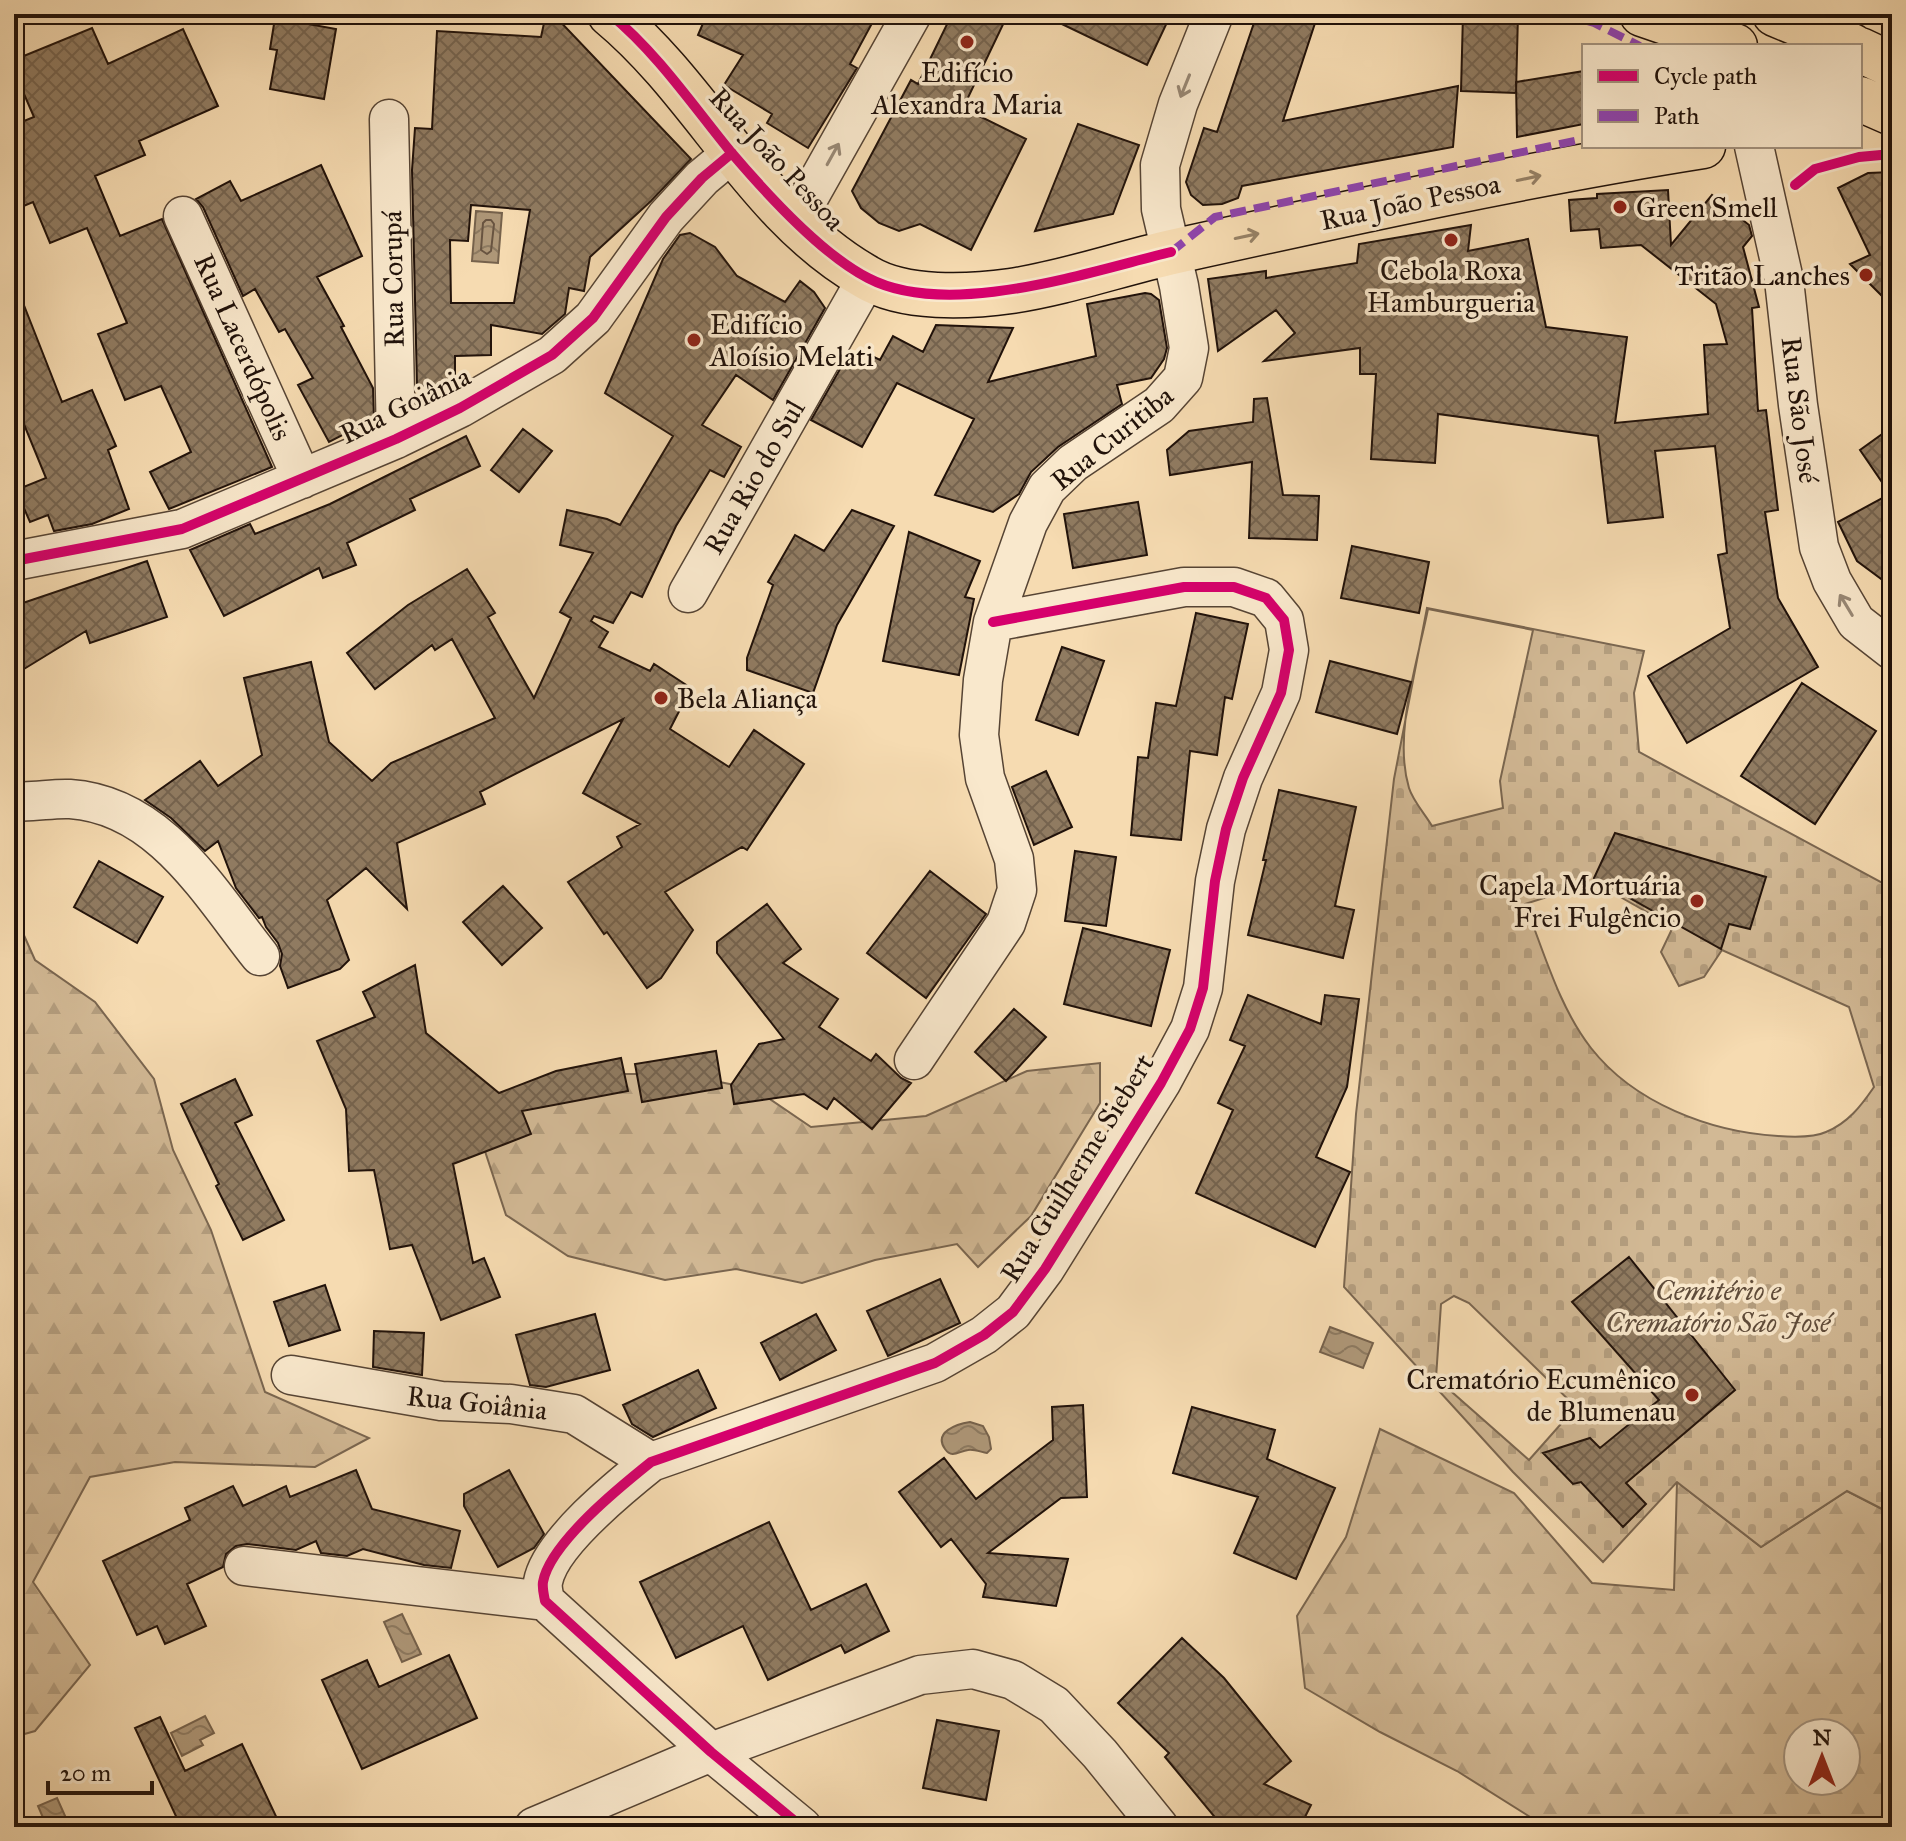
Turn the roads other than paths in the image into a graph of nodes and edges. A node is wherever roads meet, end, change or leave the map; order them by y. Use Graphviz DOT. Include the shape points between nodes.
graph roads {
  1 [pos="912,14"];
  2 [pos="1214,14"];
  3 [pos="1642,14"];
  4 [pos="1775,14"];
  5 [pos="633,22"];
  6 [pos="1710,37"];
  7 [pos="1847,44"];
  8 [pos="1862,51"];
  9 [pos="1892,65"];
  10 [pos="1862,100"];
  11 [pos="1892,113"];
  12 [pos="389,119"];
  13 [pos="1892,120"];
  14 [pos="1862,124"];
  15 [pos="1679,148"];
  16 [pos="1754,148"];
  17 [pos="732,153"];
  18 [pos="1619,153"];
  19 [pos="183,216"];
  20 [pos="795,222"];
  21 [pos="1171,252"];
  22 [pos="867,278"];
  23 [pos="396,439"];
  24 [pos="302,479"];
  25 [pos="14,561"];
  26 [pos="688,593"];
  27 [pos="993,622"];
  28 [pos="1892,650"];
  29 [pos="14,801"];
  30 [pos="260,956"];
  31 [pos="914,1060"];
  32 [pos="291,1375"];
  33 [pos="651,1462"];
  34 [pos="244,1566"];
  35 [pos="545,1601"];
  36 [pos="711,1752"];
  37 [pos="534,1827"];
  38 [pos="802,1827"];
  39 [pos="1159,1827"];
  20 -- 1 [label="street, one-way"];
  2 -- 21 [label="street, Rua Curitiba, one-way" via="1160,165 1161,209"];
  3 -- 6 [label="main road"];
  4 -- 7 [label="main road"];
  5 -- 17 [label="main road, Rua João Pessoa"];
  8 -- 9 [label="main road"];
  10 -- 11 [label="main road"];
  12 -- 23 [label="street, Rua Corupá"];
  13 -- 14 [label="main road"];
  15 -- 18 [label="main road, Rua João Pessoa"];
  28 -- 16 [label="street, Rua São José, one-way" via="1856,622 1819,547 1784,280"];
  17 -- 20 [label="main road, Rua João Pessoa"];
  17 -- 23 [label="street, Rua Goiânia" via="666,217 593,318 552,355"];
  21 -- 18 [label="main road, Rua João Pessoa, one-way"];
  19 -- 24 [label="street, Rua Lacerdópolis"];
  20 -- 22 [label="main road, Rua João Pessoa"];
  21 -- 22 [label="main road, Rua João Pessoa" via="986,293 948,296"];
  21 -- 27 [label="street, Rua Curitiba" via="1189,348 1183,378 1159,405 1073,463 1047,488 1028,523"];
  22 -- 26 [label="street, Rua Rio do Sul"];
  23 -- 24 [label="street, Rua Goiânia"];
  24 -- 25 [label="street, Rua Goiânia" via="182,529"];
  27 -- 31 [label="street, Rua Curitiba" via="979,735 985,778 1014,859 1017,890 1006,923"];
  27 -- 33 [label="street, Rua Guilherme Siebert" via="1184,587 1234,587 1266,598 1284,620 1289,650 1281,693 1226,829 1203,988 1190,1029 1045,1269 1013,1312 935,1363"];
  29 -- 30 [label="street" via="70,799 120,809 154,830 187,863"];
  32 -- 33 [label="street, Rua Goiânia" via="441,1401 574,1414"];
  33 -- 35 [label="street, Rua Guilherme Siebert" via="554,1555 543,1583"];
  34 -- 35 [label="street"];
  35 -- 36 [label="street"];
  36 -- 37 [label="street"];
  36 -- 38 [label="street"];
  36 -- 39 [label="street" via="920,1675 973,1669 1013,1680 1054,1705"];
}
